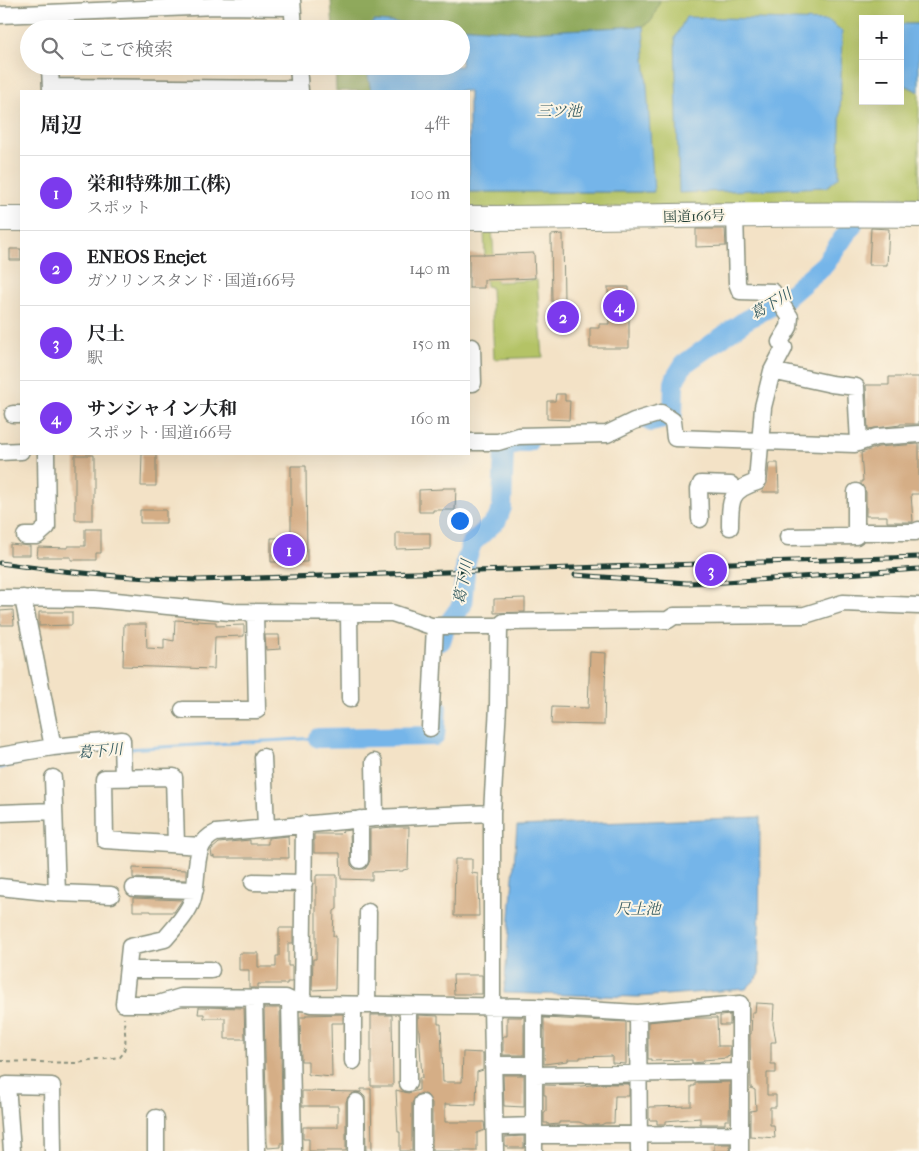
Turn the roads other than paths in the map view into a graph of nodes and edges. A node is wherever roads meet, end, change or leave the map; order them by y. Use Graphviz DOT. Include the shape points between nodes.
graph roads {
  1 [pos="216,3"];
  2 [pos="292,4"];
  3 [pos="49,14"];
  4 [pos="0,15"];
  5 [pos="293,20"];
  6 [pos="50,75"];
  7 [pos="299,75"];
  8 [pos="51,89"];
  9 [pos="300,90"];
  10 [pos="735,215"];
  11 [pos="919,215"];
  12 [pos="470,218"];
  13 [pos="0,219"];
  14 [pos="20,219"];
  15 [pos="470,348"];
  16 [pos="772,371"];
  17 [pos="470,383"];
  18 [pos="919,434"];
  19 [pos="760,440"];
  20 [pos="470,442"];
  21 [pos="859,442"];
  22 [pos="20,451"];
  23 [pos="0,452"];
  24 [pos="46,455"];
  25 [pos="736,491"];
  26 [pos="856,492"];
  27 [pos="700,519"];
  28 [pos="730,527"];
  29 [pos="919,530"];
  30 [pos="856,532"];
  31 [pos="25,536"];
  32 [pos="788,537"];
  33 [pos="0,598"];
  34 [pos="24,598"];
  35 [pos="919,606"];
  36 [pos="255,613"];
  37 [pos="350,613"];
  38 [pos="435,626"];
  39 [pos="499,626"];
  40 [pos="350,699"];
  41 [pos="183,710"];
  42 [pos="430,728"];
  43 [pos="52,747"];
  44 [pos="0,754"];
  45 [pos="263,757"];
  46 [pos="374,762"];
  47 [pos="53,778"];
  48 [pos="123,778"];
  49 [pos="54,811"];
  50 [pos="0,813"];
  51 [pos="492,813"];
  52 [pos="367,818"];
  53 [pos="304,824"];
  54 [pos="266,828"];
  55 [pos="176,844"];
  56 [pos="200,846"];
  57 [pos="360,860"];
  58 [pos="253,882"];
  59 [pos="304,883"];
  60 [pos="0,887"];
  61 [pos="134,888"];
  62 [pos="195,890"];
  63 [pos="57,894"];
  64 [pos="112,895"];
  65 [pos="368,912"];
  66 [pos="128,970"];
  67 [pos="211,970"];
  68 [pos="254,998"];
  69 [pos="296,1001"];
  70 [pos="360,1005"];
  71 [pos="408,1006"];
  72 [pos="534,1007"];
  73 [pos="492,1008"];
  74 [pos="638,1013"];
  75 [pos="353,1061"];
  76 [pos="501,1065"];
  77 [pos="534,1070"];
  78 [pos="741,1072"];
  79 [pos="638,1074"];
  80 [pos="408,1083"];
  81 [pos="356,1102"];
  82 [pos="422,1103"];
  83 [pos="156,1118"];
  84 [pos="503,1127"];
  85 [pos="740,1134"];
  86 [pos="534,1137"];
  87 [pos="639,1143"];
  88 [pos="12,1151"];
  89 [pos="53,1151"];
  90 [pos="156,1151"];
  91 [pos="256,1151"];
  92 [pos="293,1151"];
  93 [pos="356,1151"];
  94 [pos="422,1151"];
  95 [pos="494,1151"];
  96 [pos="740,1151"];
  1 -- 2 [label="street"];
  1 -- 3 [label="street"];
  2 -- 5 [label="street"];
  3 -- 4 [label="street"];
  6 -- 8 [label="street"];
  7 -- 9 [label="street"];
  8 -- 9 [label="street"];
  10 -- 11 [label="highway, 国道166号"];
  10 -- 12 [label="highway, 国道166号"];
  10 -- 16 [label="street" via="740,291 773,292 790,317 789,327 780,342 784,348"];
  13 -- 14 [label="highway"];
  15 -- 17 [label="street" via="473,382"];
  16 -- 19 [label="street"];
  16 -- 21 [label="street" via="856,387"];
  18 -- 21 [label="street" via="876,437"];
  19 -- 20 [label="street" via="675,438 667,417 634,421 607,434 518,436 498,442"];
  19 -- 21 [label="street"];
  19 -- 25 [label="street" via="757,482"];
  22 -- 23 [label="street"];
  24 -- 31 [label="street" via="47,527 37,536"];
  25 -- 27 [label="street" via="732,486 700,484"];
  25 -- 28 [label="street"];
  26 -- 30 [label="street"];
  29 -- 30 [label="street"];
  30 -- 32 [label="street" via="856,536"];
  33 -- 34 [label="street"];
  34 -- 36 [label="street" via="95,599"];
  34 -- 43 [label="street"];
  35 -- 39 [label="street" via="842,603 805,615 504,622"];
  36 -- 37 [label="street"];
  36 -- 41 [label="street" via="256,710"];
  37 -- 38 [label="street" via="392,613"];
  37 -- 40 [label="street"];
  38 -- 39 [label="street"];
  38 -- 42 [label="street"];
  39 -- 51 [label="street"];
  43 -- 44 [label="street"];
  43 -- 48 [label="street" via="122,747"];
  45 -- 54 [label="street"];
  46 -- 52 [label="street"];
  47 -- 49 [label="street"];
  48 -- 55 [label="street" via="174,777"];
  48 -- 55 [label="street" via="104,778 105,840"];
  49 -- 50 [label="street"];
  49 -- 63 [label="street"];
  51 -- 52 [label="street"];
  51 -- 73 [label="street"];
  52 -- 53 [label="street"];
  52 -- 57 [label="street"];
  53 -- 54 [label="street"];
  53 -- 59 [label="street"];
  54 -- 56 [label="street" via="216,833"];
  55 -- 56 [label="street"];
  56 -- 62 [label="street"];
  58 -- 59 [label="street"];
  59 -- 69 [label="street"];
  60 -- 63 [label="street"];
  61 -- 62 [label="street"];
  62 -- 66 [label="street" via="188,910 165,939 130,947"];
  63 -- 64 [label="street"];
  65 -- 70 [label="street"];
  66 -- 67 [label="street"];
  66 -- 68 [label="street" via="124,1004 158,1004 181,997"];
  68 -- 69 [label="street"];
  68 -- 91 [label="street"];
  69 -- 70 [label="street"];
  69 -- 92 [label="street"];
  70 -- 71 [label="street"];
  70 -- 75 [label="street"];
  71 -- 73 [label="street"];
  71 -- 80 [label="street"];
  72 -- 73 [label="street"];
  72 -- 74 [label="street"];
  72 -- 77 [label="street"];
  73 -- 95 [label="street"];
  74 -- 78 [label="street" via="740,1004"];
  74 -- 79 [label="street"];
  76 -- 77 [label="street"];
  77 -- 79 [label="street"];
  77 -- 86 [label="street"];
  78 -- 79 [label="street"];
  78 -- 85 [label="street"];
  79 -- 87 [label="street"];
  81 -- 93 [label="street"];
  82 -- 94 [label="street"];
  83 -- 90 [label="street"];
  84 -- 86 [label="street"];
  85 -- 87 [label="street"];
  85 -- 96 [label="street"];
  86 -- 87 [label="street"];
  88 -- 89 [label="street" via="7,1085 52,1086"];
}
